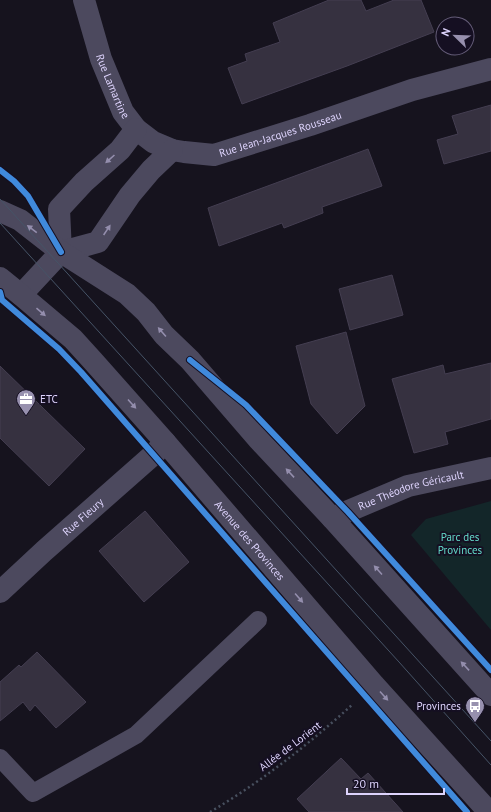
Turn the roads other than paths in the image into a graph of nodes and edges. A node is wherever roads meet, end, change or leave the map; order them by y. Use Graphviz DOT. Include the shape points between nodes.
graph roads {
  1 [pos="84,0"];
  2 [pos="491,69"];
  3 [pos="136,129"];
  4 [pos="172,150"];
  5 [pos="0,211"];
  6 [pos="61,252"];
  7 [pos="0,278"];
  8 [pos="22,294"];
  9 [pos="165,442"];
  10 [pos="491,468"];
  11 [pos="332,518"];
  12 [pos="0,592"];
  13 [pos="258,620"];
  14 [pos="491,695"];
  15 [pos="0,758"];
  16 [pos="489,812"];
  1 -- 3 [label="street, Rue Lamartine" via="103,65 123,112"];
  2 -- 4 [label="street, Rue Jean-Jacques Rousseau" via="412,90 214,155"];
  3 -- 4 [label="street, Rue Lamartine" via="153,142"];
  3 -- 6 [label="street, one-way" via="120,150 58,209"];
  6 -- 4 [label="street, one-way" via="98,242 130,195"];
  6 -- 5 [label="street, one-way" via="20,220"];
  6 -- 8 [label="street"];
  11 -- 6 [label="street, one-way" via="259,440 190,360 164,335 146,312 127,294"];
  7 -- 8 [label="street, Avenue des Provinces"];
  8 -- 9 [label="street, Avenue des Provinces, one-way" via="73,339"];
  9 -- 12 [label="street, Rue Fleury"];
  9 -- 16 [label="street, Avenue des Provinces, one-way" via="374,685"];
  10 -- 11 [label="street, Rue Théodore Géricault" via="408,486"];
  14 -- 11 [label="street, one-way"];
  13 -- 15 [label="lane" via="136,735 33,794"];
}
